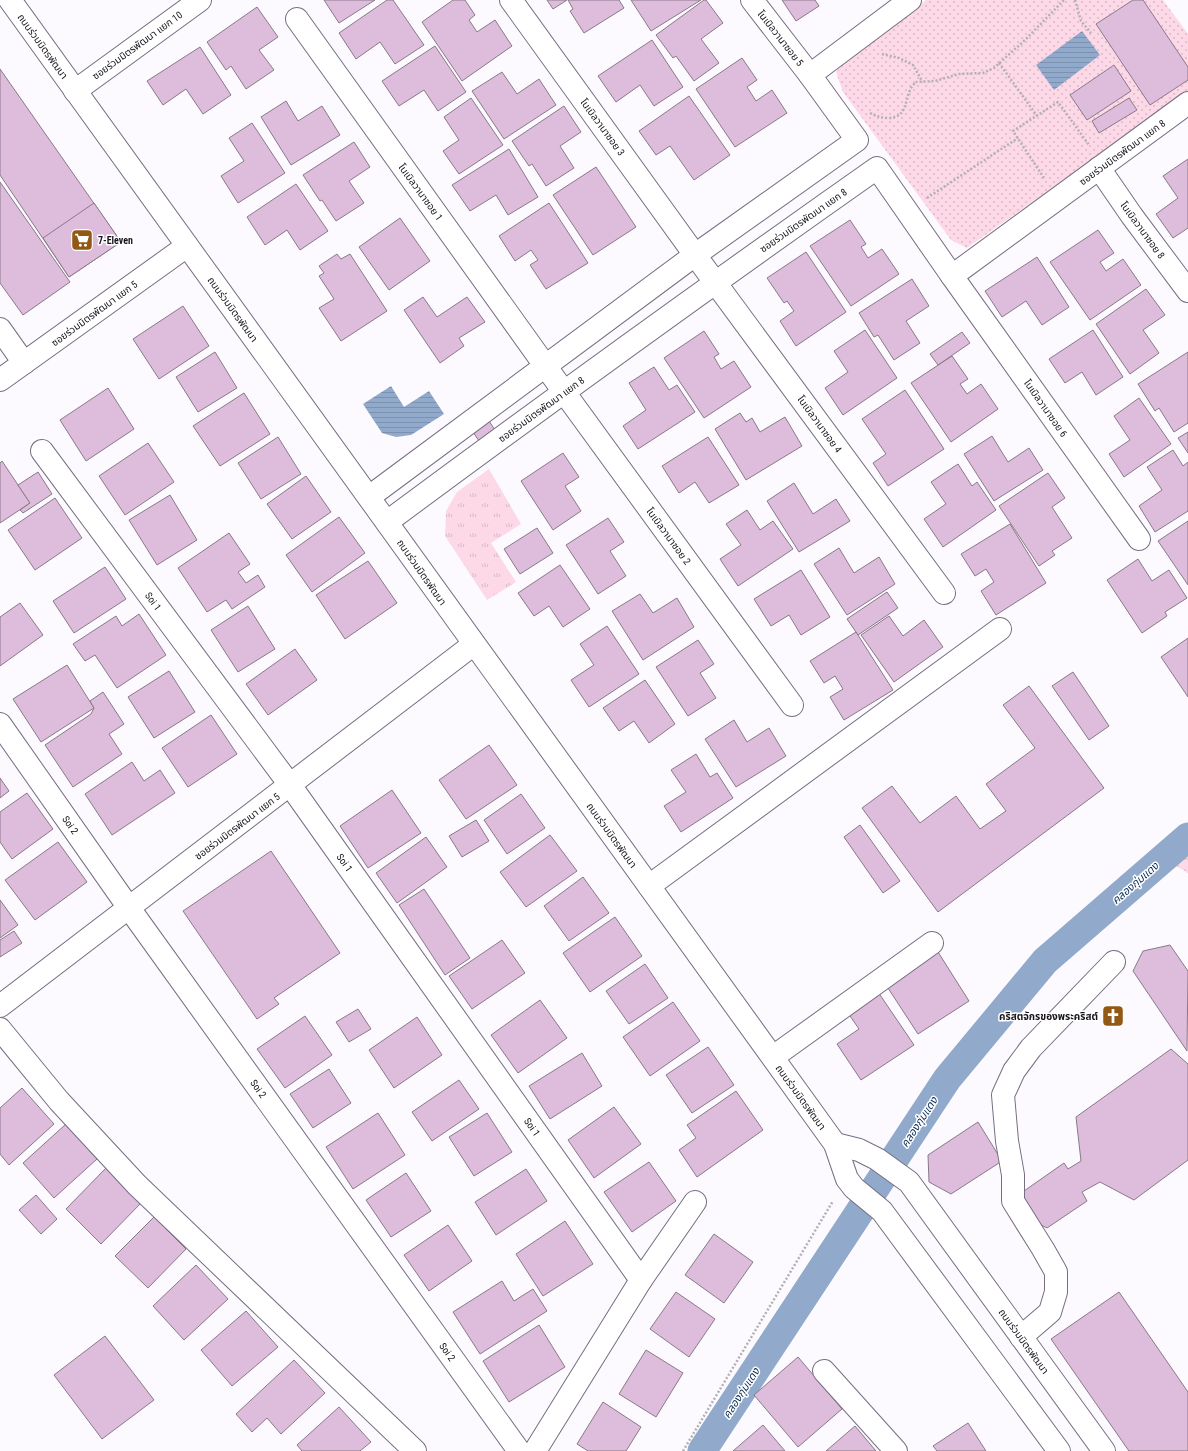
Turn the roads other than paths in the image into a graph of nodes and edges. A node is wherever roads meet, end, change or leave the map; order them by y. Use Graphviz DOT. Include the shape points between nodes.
graph roads {
  1 [pos="10,0"];
  2 [pos="200,0"];
  3 [pos="511,0"];
  4 [pos="752,0"];
  5 [pos="910,0"];
  6 [pos="297,19"];
  7 [pos="810,75"];
  8 [pos="75,91"];
  9 [pos="1188,103"];
  10 [pos="857,140"];
  11 [pos="1101,167"];
  12 [pos="877,168"];
  13 [pos="187,246"];
  14 [pos="695,255"];
  15 [pos="952,276"];
  16 [pos="715,282"];
  17 [pos="1188,291"];
  18 [pos="0,329"];
  19 [pos="24,363"];
  20 [pos="546,366"];
  21 [pos="0,380"];
  22 [pos="564,392"];
  23 [pos="42,451"];
  24 [pos="369,497"];
  25 [pos="387,522"];
  26 [pos="1139,539"];
  27 [pos="944,594"];
  28 [pos="1000,629"];
  29 [pos="474,644"];
  30 [pos="792,705"];
  31 [pos="0,724"];
  32 [pos="290,785"];
  33 [pos="649,886"];
  34 [pos="129,908"];
  35 [pos="932,943"];
  36 [pos="1114,962"];
  37 [pos="0,1006"];
  38 [pos="0,1029"];
  39 [pos="773,1057"];
  40 [pos="835,1144"];
  41 [pos="695,1202"];
  42 [pos="641,1280"];
  43 [pos="1021,1337"];
  44 [pos="824,1371"];
  45 [pos="415,1451"];
  46 [pos="519,1451"];
  47 [pos="535,1451"];
  48 [pos="896,1451"];
  49 [pos="1059,1451"];
  50 [pos="1104,1451"];
  1 -- 8 [label="street, ถนนร่วมมิตรพัฒนา"];
  2 -- 8 [label="street, ซอยร่วมมิตรพัฒนา แยก 10"];
  3 -- 14 [label="street, โนเบิลวานาซอย 3"];
  4 -- 7 [label="street, โนเบิลวานาซอย 5"];
  5 -- 7 [label="street"];
  6 -- 20 [label="street, โนเบิลวานาซอย 1"];
  7 -- 10 [label="street"];
  8 -- 13 [label="street, ถนนร่วมมิตรพัฒนา"];
  9 -- 11 [label="street, ซอยร่วมมิตรพัฒนา แยก 8"];
  10 -- 12 [label="street"];
  10 -- 14 [label="street"];
  11 -- 15 [label="street, ซอยร่วมมิตรพัฒนา แยก 8"];
  11 -- 17 [label="street, โนเบิลวานาซอย 8"];
  12 -- 15 [label="street"];
  12 -- 16 [label="street, ซอยร่วมมิตรพัฒนา แยก 8"];
  13 -- 19 [label="street, ซอยร่วมมิตรพัฒนา แยก 5"];
  13 -- 24 [label="street, ถนนร่วมมิตรพัฒนา"];
  14 -- 16 [label="street, โนเบิลวานาซอย 4"];
  14 -- 20 [label="street"];
  15 -- 26 [label="street, โนเบิลวานาซอย 6"];
  16 -- 22 [label="street, ซอยร่วมมิตรพัฒนา แยก 8"];
  16 -- 27 [label="street, โนเบิลวานาซอย 4"];
  18 -- 19 [label="street"];
  19 -- 21 [label="street, ซอยร่วมมิตรพัฒนา แยก 5"];
  20 -- 22 [label="street, โนเบิลวานาซอย 2"];
  20 -- 24 [label="street"];
  22 -- 25 [label="street, ซอยร่วมมิตรพัฒนา แยก 8"];
  22 -- 30 [label="street, โนเบิลวานาซอย 2"];
  23 -- 32 [label="street, Soi 1"];
  24 -- 25 [label="street, ถนนร่วมมิตรพัฒนา"];
  25 -- 29 [label="street, ถนนร่วมมิตรพัฒนา"];
  28 -- 33 [label="street"];
  29 -- 32 [label="street, ซอยร่วมมิตรพัฒนา แยก 5"];
  29 -- 33 [label="street, ถนนร่วมมิตรพัฒนา"];
  31 -- 34 [label="street, Soi 2"];
  32 -- 34 [label="street, ซอยร่วมมิตรพัฒนา แยก 5"];
  32 -- 42 [label="street, Soi 1"];
  33 -- 39 [label="street, ถนนร่วมมิตรพัฒนา"];
  34 -- 37 [label="street, ซอยร่วมมิตรพัฒนา แยก 5"];
  34 -- 46 [label="street, Soi 2"];
  35 -- 39 [label="street"];
  36 -- 43 [label="street" via="1031,1048 1014,1071 1003,1096 1013,1174 1013,1201 1056,1272 1056,1292 1050,1312"];
  38 -- 45 [label="street" via="59,1101 137,1185"];
  39 -- 40 [label="street, ถนนร่วมมิตรพัฒนา"];
  40 -- 43 [label="street, ถนนร่วมมิตรพัฒนา" via="859,1150 877,1159 909,1182"];
  40 -- 49 [label="street, ถนนร่วมมิตรพัฒนา" via="850,1183 882,1211"];
  41 -- 42 [label="street"];
  42 -- 47 [label="street"];
  43 -- 50 [label="street, ถนนร่วมมิตรพัฒนา"];
  44 -- 48 [label="street"];
}
